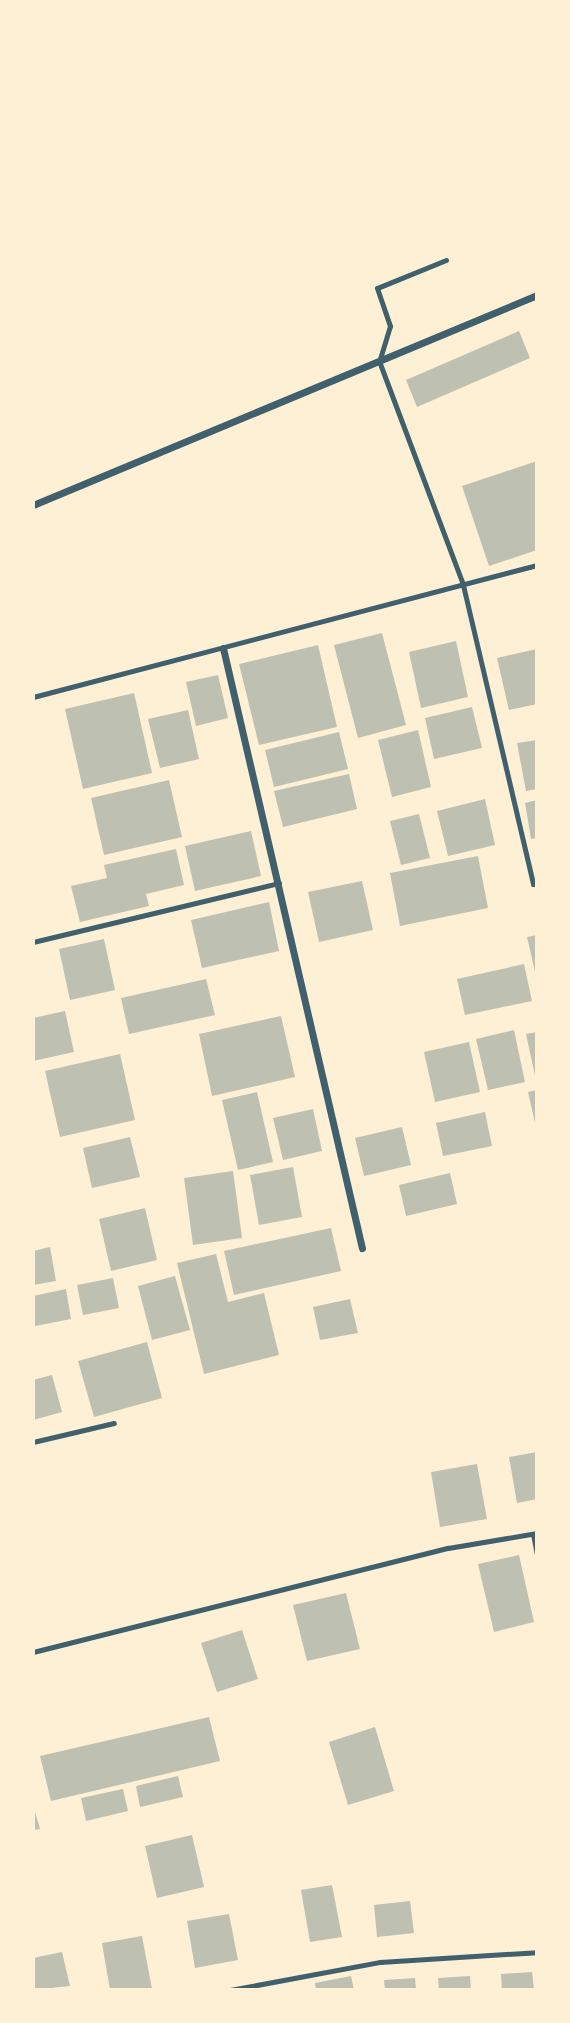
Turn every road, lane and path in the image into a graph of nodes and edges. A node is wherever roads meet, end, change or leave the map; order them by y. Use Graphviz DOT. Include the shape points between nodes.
graph roads {
  1 [pos="446,260"];
  2 [pos="537,295"];
  3 [pos="379,361"];
  4 [pos="33,505"];
  5 [pos="537,565"];
  6 [pos="463,586"];
  7 [pos="223,648"];
  8 [pos="33,697"];
  9 [pos="279,883"];
  10 [pos="537,884"];
  11 [pos="33,942"];
  12 [pos="362,1248"];
  13 [pos="114,1423"];
  14 [pos="33,1442"];
  15 [pos="535,1534"];
  16 [pos="537,1554"];
  17 [pos="33,1652"];
  18 [pos="537,1952"];
  19 [pos="230,1990"];
  1 -- 3 [label="lane" via="377,288 390,326"];
  2 -- 3 [label="street"];
  3 -- 4 [label="street"];
  3 -- 6 [label="lane"];
  5 -- 6 [label="lane"];
  6 -- 7 [label="lane"];
  6 -- 10 [label="lane" via="533,884"];
  7 -- 8 [label="lane"];
  7 -- 9 [label="street"];
  9 -- 11 [label="lane"];
  9 -- 12 [label="street"];
  13 -- 14 [label="lane"];
  15 -- 16 [label="lane"];
  15 -- 17 [label="lane" via="448,1548"];
  18 -- 19 [label="lane" via="380,1962"];
}
